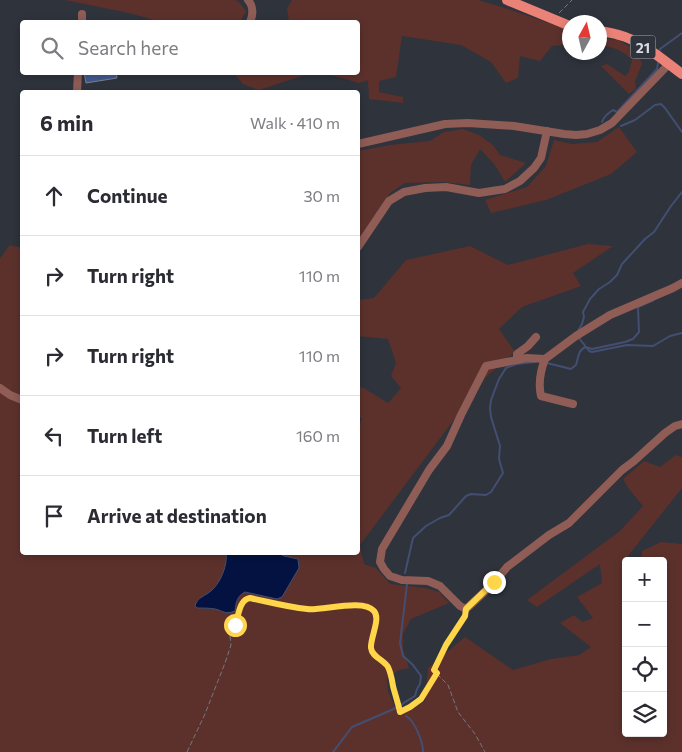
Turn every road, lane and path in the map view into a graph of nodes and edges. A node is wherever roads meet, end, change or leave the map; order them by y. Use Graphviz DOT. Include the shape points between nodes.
graph roads {
  1 [pos="248,0"];
  2 [pos="507,0"];
  3 [pos="572,0"];
  4 [pos="553,19"];
  5 [pos="250,20"];
  6 [pos="562,23"];
  7 [pos="607,32"];
  8 [pos="668,65"];
  9 [pos="682,74"];
  10 [pos="78,75"];
  11 [pos="77,90"];
  12 [pos="547,131"];
  13 [pos="360,144"];
  14 [pos="360,244"];
  15 [pos="682,283"];
  16 [pos="536,337"];
  17 [pos="517,360"];
  18 [pos="544,362"];
  19 [pos="0,388"];
  20 [pos="20,399"];
  21 [pos="574,404"];
  22 [pos="682,424"];
  23 [pos="466,609"];
  24 [pos="437,673"];
  25 [pos="187,752"];
  26 [pos="485,752"];
  1 -- 5 [label="street" via="252,9"];
  2 -- 4 [label="main road"];
  3 -- 4 [label="path"];
  4 -- 6 [label="main road"];
  7 -- 8 [label="main road, 21" via="630,39"];
  8 -- 9 [label="main road, 21"];
  8 -- 12 [label="street" via="612,123 600,130 576,135"];
  10 -- 11 [label="street"];
  12 -- 13 [label="street" via="514,126 444,124"];
  12 -- 14 [label="street" via="541,158 520,181 506,189 479,193 446,187 404,192 389,201"];
  15 -- 18 [label="street" via="610,315"];
  16 -- 17 [label="street" via="517,354"];
  17 -- 18 [label="street" via="527,358"];
  17 -- 23 [label="street" via="486,366 447,446 382,549 380,562 390,576 428,581 440,586"];
  18 -- 21 [label="street" via="539,386 541,396"];
  19 -- 20 [label="street"];
  22 -- 23 [label="street" via="622,470 569,523 507,567"];
  23 -- 24 [label="path" via="434,670"];
  24 -- 25 [label="path" via="421,699 400,712 390,670 371,648 377,617 375,612 365,606 351,605 309,610 246,598 242,601 235,625 230,626 231,645 225,663"];
  24 -- 26 [label="path" via="448,685 458,712"];
}
